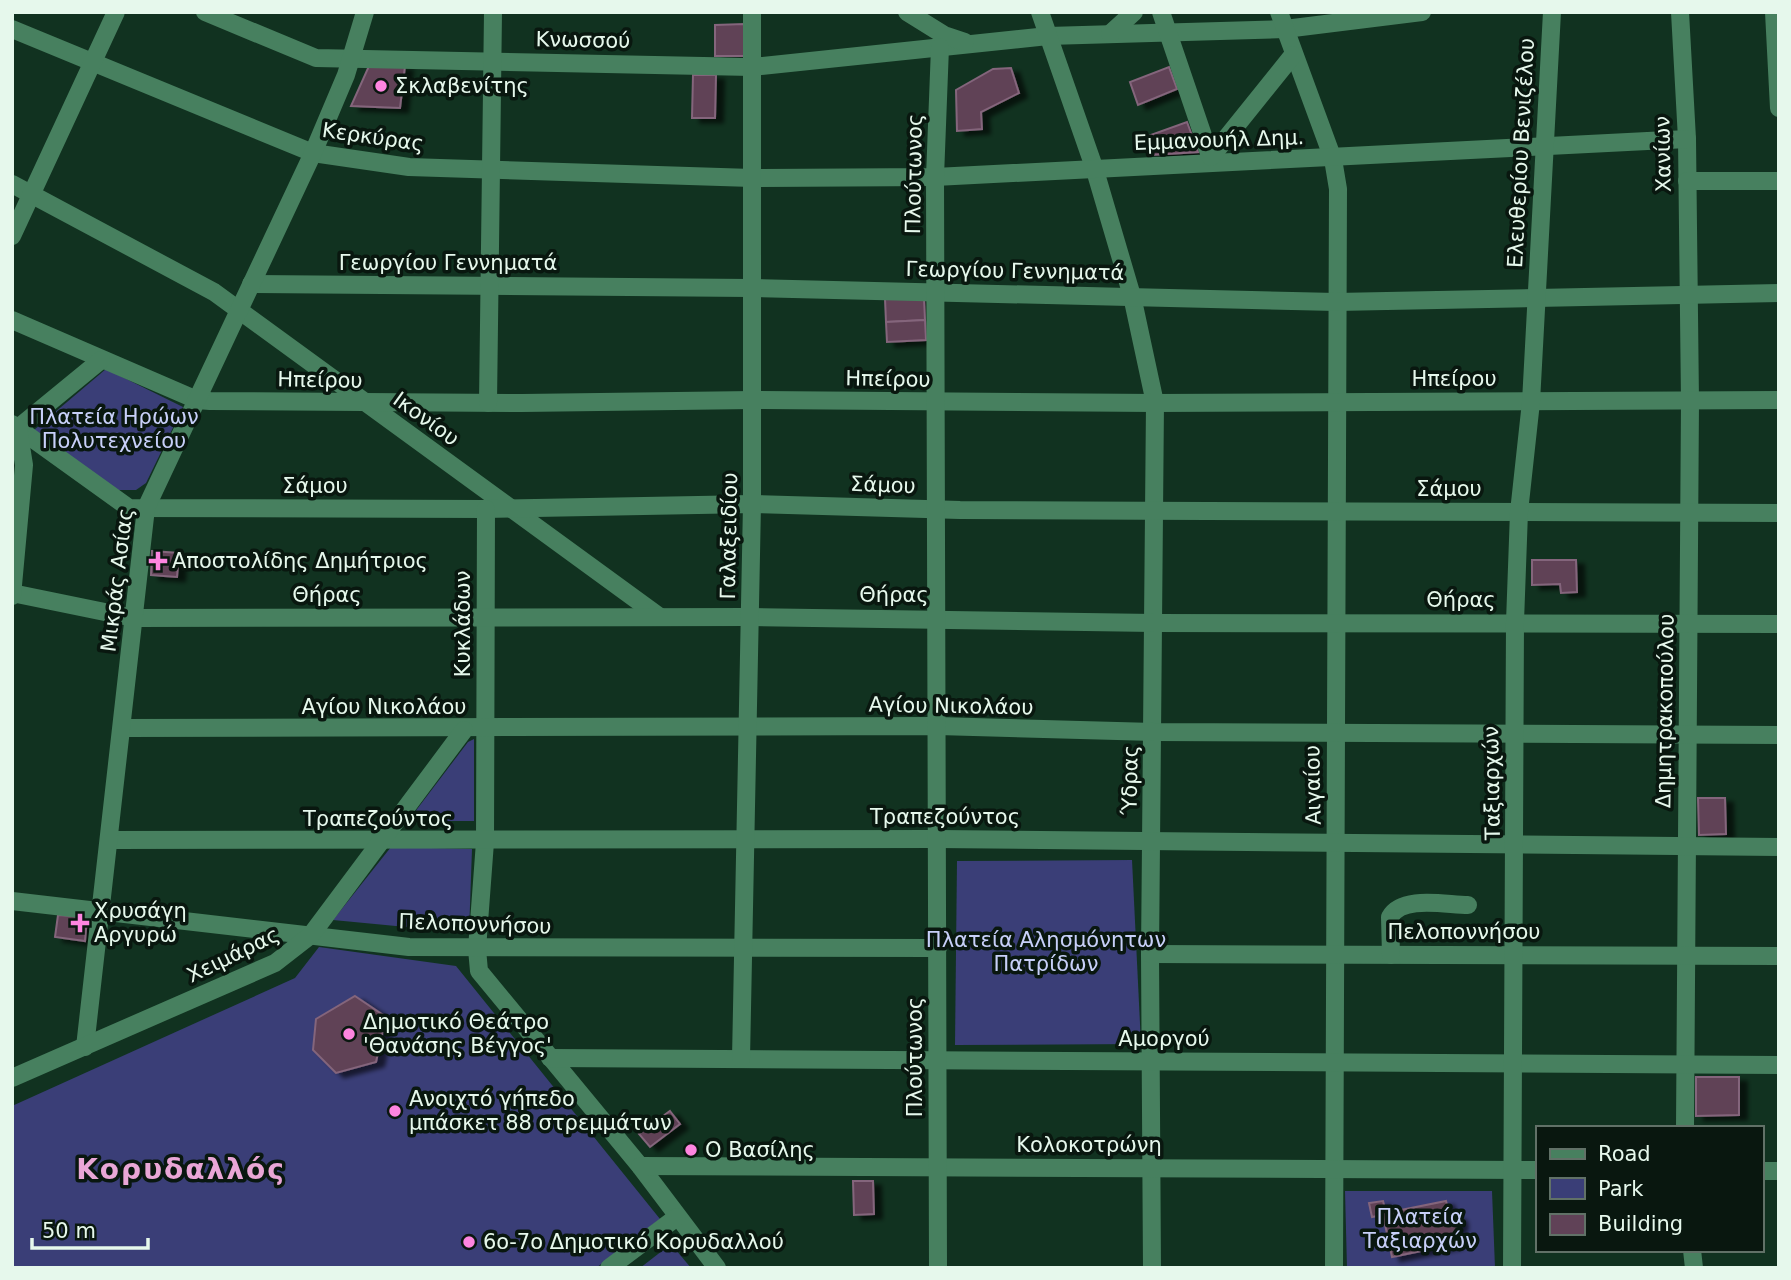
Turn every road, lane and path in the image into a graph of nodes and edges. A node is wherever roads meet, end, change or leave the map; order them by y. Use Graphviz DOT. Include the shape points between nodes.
graph roads {
  1 [pos="116,12"];
  2 [pos="205,12"];
  3 [pos="365,12"];
  4 [pos="493,12"];
  5 [pos="752,12"];
  6 [pos="907,12"];
  7 [pos="1040,12"];
  8 [pos="1134,12"];
  9 [pos="1161,12"];
  10 [pos="1422,12"];
  11 [pos="1552,12"];
  12 [pos="1680,12"];
  13 [pos="1774,12"];
  14 [pos="1285,18"];
  15 [pos="12,29"];
  16 [pos="1168,32"];
  17 [pos="1110,34"];
  18 [pos="1048,36"];
  19 [pos="969,43"];
  20 [pos="940,47"];
  21 [pos="1293,55"];
  22 [pos="351,58"];
  23 [pos="494,61"];
  24 [pos="90,63"];
  25 [pos="752,67"];
  26 [pos="1779,108"];
  27 [pos="1687,139"];
  28 [pos="1544,147"];
  29 [pos="313,153"];
  30 [pos="1212,159"];
  31 [pos="1333,159"];
  32 [pos="1094,167"];
  33 [pos="490,170"];
  34 [pos="935,177"];
  35 [pos="752,178"];
  36 [pos="1687,181"];
  37 [pos="1779,181"];
  38 [pos="12,184"];
  39 [pos="30,192"];
  40 [pos="12,236"];
  41 [pos="251,284"];
  42 [pos="489,286"];
  43 [pos="750,288"];
  44 [pos="936,293"];
  45 [pos="1779,293"];
  46 [pos="1688,294"];
  47 [pos="1132,296"];
  48 [pos="1535,297"];
  49 [pos="1336,302"];
  50 [pos="239,310"];
  51 [pos="12,320"];
  52 [pos="101,360"];
  53 [pos="197,400"];
  54 [pos="753,400"];
  55 [pos="1779,400"];
  56 [pos="1531,402"];
  57 [pos="1690,402"];
  58 [pos="488,403"];
  59 [pos="937,403"];
  60 [pos="1337,403"];
  61 [pos="367,404"];
  62 [pos="1155,404"];
  63 [pos="14,428"];
  64 [pos="752,504"];
  65 [pos="146,508"];
  66 [pos="486,509"];
  67 [pos="511,509"];
  68 [pos="938,510"];
  69 [pos="1154,511"];
  70 [pos="1338,511"];
  71 [pos="1519,512"];
  72 [pos="1688,512"];
  73 [pos="1779,513"];
  74 [pos="12,594"];
  75 [pos="660,617"];
  76 [pos="750,617"];
  77 [pos="134,618"];
  78 [pos="486,618"];
  79 [pos="937,618"];
  80 [pos="1515,622"];
  81 [pos="1154,623"];
  82 [pos="1337,623"];
  83 [pos="1689,623"];
  84 [pos="1779,624"];
  85 [pos="938,726"];
  86 [pos="122,728"];
  87 [pos="748,729"];
  88 [pos="464,730"];
  89 [pos="485,730"];
  90 [pos="1335,732"];
  91 [pos="1154,733"];
  92 [pos="1513,734"];
  93 [pos="1688,734"];
  94 [pos="1779,734"];
  95 [pos="937,839"];
  96 [pos="110,840"];
  97 [pos="745,840"];
  98 [pos="380,841"];
  99 [pos="485,842"];
  100 [pos="1151,843"];
  101 [pos="1516,843"];
  102 [pos="1336,845"];
  103 [pos="1686,846"];
  104 [pos="1779,847"];
  105 [pos="12,901"];
  106 [pos="1468,905"];
  107 [pos="99,911"];
  108 [pos="311,935"];
  109 [pos="742,948"];
  110 [pos="938,948"];
  111 [pos="477,949"];
  112 [pos="1150,954"];
  113 [pos="1513,954"];
  114 [pos="1335,956"];
  115 [pos="1391,956"];
  116 [pos="1779,956"];
  117 [pos="1685,957"];
  118 [pos="85,1047"];
  119 [pos="550,1058"];
  120 [pos="741,1059"];
  121 [pos="936,1060"];
  122 [pos="1151,1061"];
  123 [pos="1334,1062"];
  124 [pos="1513,1063"];
  125 [pos="1684,1064"];
  126 [pos="1779,1065"];
  127 [pos="12,1078"];
  128 [pos="1685,1126"];
  129 [pos="640,1166"];
  130 [pos="938,1168"];
  131 [pos="1151,1168"];
  132 [pos="1334,1169"];
  133 [pos="1514,1170"];
  134 [pos="1536,1170"];
  135 [pos="677,1217"];
  136 [pos="610,1268"];
  137 [pos="717,1268"];
  138 [pos="938,1268"];
  139 [pos="1152,1268"];
  140 [pos="1334,1268"];
  141 [pos="1512,1268"];
  1 -- 24 [label="street"];
  2 -- 22 [label="street, Κνωσσού" via="295,52 316,58"];
  3 -- 22 [label="street, Μικράς Ασίας"];
  4 -- 23 [label="street"];
  5 -- 25 [label="street, Γαλαξειδίου"];
  6 -- 19 [label="street" via="944,35"];
  7 -- 18 [label="street, Ύδρας"];
  8 -- 17 [label="street"];
  9 -- 16 [label="street"];
  10 -- 14 [label="street, Κνωσσού"];
  11 -- 28 [label="street, Ελευθερίου Βενιζέλου"];
  12 -- 27 [label="street, Χανίων"];
  13 -- 26 [label="street"];
  14 -- 16 [label="street, Κνωσσού"];
  14 -- 21 [label="street, Αιγαίου"];
  15 -- 24 [label="street, Κερκύρας"];
  16 -- 17 [label="street, Κνωσσού"];
  16 -- 30 [label="street"];
  17 -- 18 [label="street, Κνωσσού"];
  18 -- 19 [label="street, Κνωσσού"];
  18 -- 32 [label="street, Ύδρας"];
  19 -- 20 [label="street, Κνωσσού"];
  20 -- 25 [label="street, Κνωσσού"];
  20 -- 34 [label="street, Πλούτωνος"];
  21 -- 30 [label="street"];
  21 -- 31 [label="street, Αιγαίου"];
  22 -- 23 [label="street, Κνωσσού"];
  22 -- 29 [label="street, Μικράς Ασίας"];
  23 -- 25 [label="street, Κνωσσού"];
  23 -- 33 [label="street"];
  24 -- 29 [label="street, Κερκύρας"];
  24 -- 39 [label="street"];
  25 -- 35 [label="street, Γαλαξειδίου"];
  27 -- 28 [label="street, Εμμανουήλ Δημ."];
  27 -- 36 [label="street, Χανίων"];
  28 -- 31 [label="street, Εμμανουήλ Δημ."];
  28 -- 48 [label="street, Ελευθερίου Βενιζέλου"];
  29 -- 33 [label="street, Κερκύρας" via="409,167"];
  29 -- 41 [label="street, Μικράς Ασίας"];
  30 -- 31 [label="street, Εμμανουήλ Δημ."];
  30 -- 32 [label="street, Εμμανουήλ Δημ."];
  31 -- 49 [label="street, Αιγαίου" via="1338,189"];
  32 -- 34 [label="street, Εμμανουήλ Δημ."];
  32 -- 47 [label="street, Ύδρας"];
  33 -- 35 [label="street, Κερκύρας"];
  33 -- 42 [label="street"];
  34 -- 35 [label="street, Εμμανουήλ Δημ."];
  34 -- 44 [label="street, Πλούτωνος"];
  35 -- 43 [label="street, Γαλαξειδίου"];
  36 -- 37 [label="street"];
  36 -- 46 [label="street, Χανίων"];
  38 -- 39 [label="street, Ικονίου"];
  39 -- 40 [label="street"];
  39 -- 50 [label="street, Ικονίου"];
  41 -- 42 [label="street, Γεωργίου Γεννηματά"];
  41 -- 50 [label="street, Μικράς Ασίας"];
  42 -- 43 [label="street, Γεωργίου Γεννηματά"];
  42 -- 58 [label="street"];
  43 -- 44 [label="street, Γεωργίου Γεννηματά"];
  43 -- 54 [label="street, Γαλαξειδίου"];
  44 -- 47 [label="street, Γεωργίου Γεννηματά"];
  44 -- 59 [label="street, Πλούτωνος"];
  45 -- 46 [label="street, Γεωργίου Γεννηματά"];
  46 -- 48 [label="street, Γεωργίου Γεννηματά"];
  46 -- 57 [label="street, Δημητρακοπούλου"];
  47 -- 49 [label="street, Γεωργίου Γεννηματά"];
  47 -- 62 [label="street, Ύδρας"];
  48 -- 49 [label="street, Γεωργίου Γεννηματά"];
  48 -- 56 [label="street, Ταξιαρχών"];
  49 -- 60 [label="street, Αιγαίου"];
  50 -- 53 [label="street, Μικράς Ασίας"];
  50 -- 61 [label="street, Ικονίου"];
  51 -- 52 [label="street, Ηπείρου"];
  52 -- 53 [label="street, Ηπείρου"];
  52 -- 63 [label="street"];
  53 -- 61 [label="street, Ηπείρου"];
  53 -- 65 [label="street, Μικράς Ασίας"];
  54 -- 58 [label="street, Ηπείρου"];
  54 -- 59 [label="street, Ηπείρου"];
  54 -- 64 [label="street, Γαλαξειδίου"];
  55 -- 57 [label="street, Ηπείρου"];
  56 -- 57 [label="street, Ηπείρου"];
  56 -- 60 [label="street, Ηπείρου"];
  56 -- 71 [label="street, Ταξιαρχών"];
  57 -- 72 [label="street, Δημητρακοπούλου"];
  58 -- 61 [label="street, Ηπείρου"];
  59 -- 62 [label="street, Ηπείρου"];
  59 -- 68 [label="street, Πλούτωνος"];
  60 -- 62 [label="street, Ηπείρου"];
  60 -- 70 [label="street, Αιγαίου"];
  61 -- 67 [label="street, Ικονίου"];
  62 -- 69 [label="street, Ύδρας"];
  63 -- 65 [label="street, Σάμου" via="130,508"];
  63 -- 74 [label="street" via="24,465"];
  64 -- 67 [label="street, Σάμου"];
  64 -- 68 [label="street, Σάμου"];
  64 -- 76 [label="street, Γαλαξειδίου"];
  65 -- 66 [label="street, Σάμου"];
  65 -- 77 [label="street, Μικράς Ασίας"];
  66 -- 67 [label="street, Σάμου"];
  66 -- 78 [label="street, Κυκλάδων"];
  67 -- 75 [label="street, Ικονίου"];
  68 -- 69 [label="street, Σάμου"];
  68 -- 79 [label="street, Πλούτωνος"];
  69 -- 70 [label="street, Σάμου"];
  69 -- 81 [label="street, Ύδρας"];
  70 -- 71 [label="street, Σάμου"];
  70 -- 82 [label="street, Αιγαίου"];
  71 -- 72 [label="street, Σάμου"];
  71 -- 80 [label="street, Ταξιαρχών"];
  72 -- 73 [label="street, Σάμου"];
  72 -- 83 [label="street, Δημητρακοπούλου"];
  74 -- 77 [label="street, Θήρας"];
  75 -- 76 [label="street, Θήρας"];
  75 -- 78 [label="street, Θήρας"];
  76 -- 79 [label="street, Θήρας"];
  76 -- 87 [label="street, Γαλαξειδίου"];
  77 -- 78 [label="street, Θήρας"];
  77 -- 86 [label="street, Μικράς Ασίας"];
  78 -- 89 [label="street, Κυκλάδων"];
  79 -- 81 [label="street, Θήρας"];
  79 -- 85 [label="street, Πλούτωνος"];
  80 -- 82 [label="street, Θήρας"];
  80 -- 83 [label="street, Θήρας"];
  80 -- 92 [label="street, Ταξιαρχών"];
  81 -- 82 [label="street, Θήρας"];
  81 -- 91 [label="street, Ύδρας"];
  82 -- 90 [label="street, Αιγαίου"];
  83 -- 84 [label="street, Θήρας"];
  83 -- 93 [label="street, Δημητρακοπούλου"];
  85 -- 87 [label="street, Αγίου Νικολάου"];
  85 -- 91 [label="street, Αγίου Νικολάου"];
  85 -- 95 [label="street, Πλούτωνος"];
  86 -- 88 [label="street, Αγίου Νικολάου"];
  86 -- 96 [label="street, Μικράς Ασίας"];
  87 -- 89 [label="street, Αγίου Νικολάου"];
  87 -- 97 [label="street, Γαλαξειδίου"];
  88 -- 89 [label="street, Αγίου Νικολάου"];
  88 -- 98 [label="street, Χειμάρας"];
  89 -- 99 [label="street, Κυκλάδων"];
  90 -- 91 [label="street, Αγίου Νικολάου"];
  90 -- 92 [label="street, Αγίου Νικολάου"];
  90 -- 102 [label="street, Αιγαίου"];
  91 -- 100 [label="street, Ύδρας"];
  92 -- 93 [label="street, Αγίου Νικολάου"];
  92 -- 101 [label="street, Ταξιαρχών"];
  93 -- 94 [label="street, Αγίου Νικολάου"];
  93 -- 103 [label="street, Δημητρακοπούλου"];
  95 -- 97 [label="street, Τραπεζούντος"];
  95 -- 100 [label="street, Τραπεζούντος"];
  95 -- 110 [label="street, Πλούτωνος"];
  96 -- 98 [label="street, Τραπεζούντος"];
  96 -- 107 [label="street, Μικράς Ασίας"];
  97 -- 99 [label="street, Τραπεζούντος"];
  97 -- 109 [label="street, Γαλαξειδίου"];
  98 -- 99 [label="street, Τραπεζούντος"];
  98 -- 108 [label="street, Χειμάρας"];
  99 -- 111 [label="street, Κυκλάδων"];
  100 -- 102 [label="street, Τραπεζούντος"];
  100 -- 112 [label="street, Ύδρας"];
  101 -- 102 [label="street, Τραπεζούντος"];
  101 -- 103 [label="street, Τραπεζούντος"];
  101 -- 113 [label="street, Ταξιαρχών"];
  102 -- 114 [label="street, Αιγαίου"];
  103 -- 104 [label="street, Τραπεζούντος"];
  103 -- 117 [label="street, Δημητρακοπούλου"];
  105 -- 107 [label="street, Πελοποννήσου"];
  106 -- 115 [label="street" via="1400,907 1390,917"];
  107 -- 108 [label="street, Πελοποννήσου"];
  107 -- 118 [label="street, Μικράς Ασίας"];
  108 -- 111 [label="street, Πελοποννήσου" via="409,947"];
  108 -- 118 [label="street, Χειμάρας" via="275,962"];
  109 -- 110 [label="street, Πελοποννήσου"];
  109 -- 111 [label="street, Πελοποννήσου"];
  109 -- 120 [label="street, Γαλαξειδίου"];
  110 -- 121 [label="street, Πλούτωνος"];
  111 -- 119 [label="street, Κυκλάδων" via="476,962 483,978"];
  112 -- 114 [label="street, Πελοποννήσου"];
  112 -- 122 [label="street, Ύδρας"];
  113 -- 115 [label="street, Πελοποννήσου"];
  113 -- 117 [label="street, Πελοποννήσου"];
  113 -- 124 [label="street, Ταξιαρχών"];
  114 -- 115 [label="street, Πελοποννήσου"];
  114 -- 123 [label="street, Αιγαίου"];
  116 -- 117 [label="street, Πελοποννήσου"];
  117 -- 125 [label="street, Δημητρακοπούλου"];
  118 -- 127 [label="street, Χειμάρας"];
  119 -- 120 [label="street, Αμοργού"];
  119 -- 129 [label="street, Κυκλάδων"];
  120 -- 121 [label="street, Αμοργού"];
  121 -- 122 [label="street, Αμοργού"];
  121 -- 130 [label="street, Πλούτωνος"];
  122 -- 123 [label="street, Αμοργού"];
  122 -- 131 [label="street, Ύδρας"];
  123 -- 124 [label="street, Αμοργού"];
  123 -- 132 [label="street, Αιγαίου"];
  124 -- 125 [label="street, Αμοργού"];
  124 -- 133 [label="street, Ταξιαρχών"];
  125 -- 126 [label="street, Αμοργού"];
  125 -- 128 [label="street, Δημητρακοπούλου"];
  129 -- 130 [label="street, Κολοκοτρώνη"];
  129 -- 135 [label="street, Κυκλάδων"];
  130 -- 131 [label="street, Κολοκοτρώνη"];
  130 -- 138 [label="street, Πλούτωνος"];
  131 -- 132 [label="street, Κολοκοτρώνη"];
  131 -- 139 [label="street, Ύδρας"];
  132 -- 133 [label="street, Κολοκοτρώνη"];
  132 -- 140 [label="street, Αιγαίου"];
  133 -- 134 [label="street, Κολοκοτρώνη"];
  133 -- 141 [label="street, Ταξιαρχών"];
  135 -- 136 [label="street"];
  135 -- 137 [label="street, Κυκλάδων"];
}
